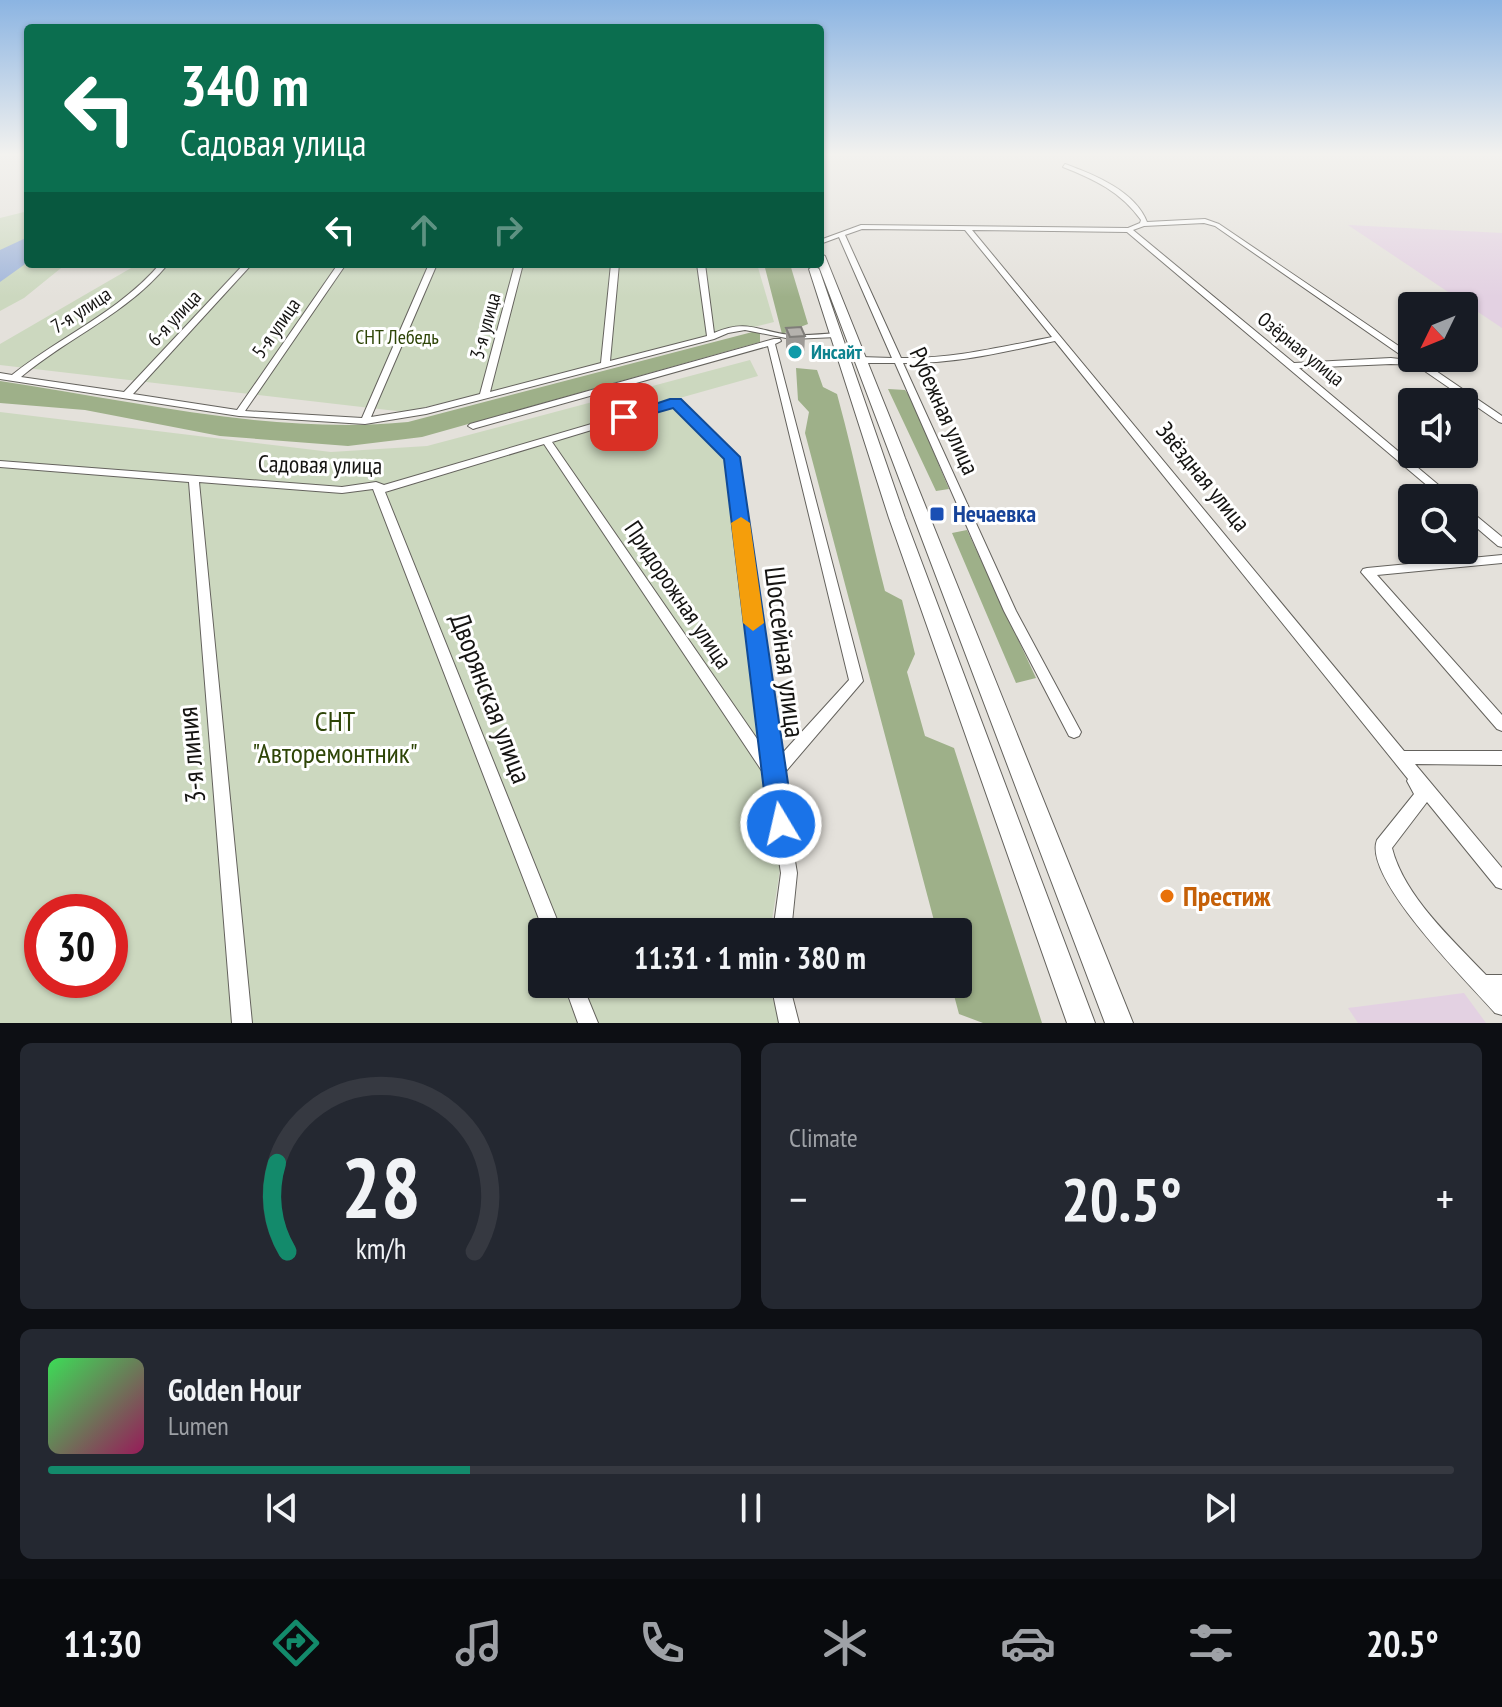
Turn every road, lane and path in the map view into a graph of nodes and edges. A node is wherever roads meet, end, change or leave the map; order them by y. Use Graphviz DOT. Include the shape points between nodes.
graph roads {
  1 [pos="1128,201"];
  2 [pos="1143,224"];
  3 [pos="967,228"];
  4 [pos="1129,230"];
  5 [pos="842,236"];
  6 [pos="824,241"];
  7 [pos="824,266"];
  8 [pos="161,268"];
  9 [pos="244,268"];
  10 [pos="339,268"];
  11 [pos="431,268"];
  12 [pos="518,268"];
  13 [pos="615,268"];
  14 [pos="702,268"];
  15 [pos="813,268"];
  16 [pos="837,335"];
  17 [pos="711,337"];
  18 [pos="793,337"];
  19 [pos="1058,338"];
  20 [pos="771,343"];
  21 [pos="1398,349"];
  22 [pos="860,360"];
  23 [pos="900,361"];
  24 [pos="1398,362"];
  25 [pos="605,365"];
  26 [pos="1293,366"];
  27 [pos="1432,372"];
  28 [pos="0,376"];
  29 [pos="13,379"];
  30 [pos="126,396"];
  31 [pos="484,396"];
  32 [pos="676,402"];
  33 [pos="239,413"];
  34 [pos="1502,420"];
  35 [pos="365,421"];
  36 [pos="473,426"];
  37 [pos="546,440"];
  38 [pos="1,464"];
  39 [pos="0,478"];
  40 [pos="194,481"];
  41 [pos="1432,484"];
  42 [pos="376,485"];
  43 [pos="1478,523"];
  44 [pos="1502,543"];
  45 [pos="1502,559"];
  46 [pos="1502,725"];
  47 [pos="1074,732"];
  48 [pos="1403,757"];
  49 [pos="1502,758"];
  50 [pos="773,775"];
  51 [pos="1502,881"];
  52 [pos="547,918"];
  53 [pos="784,918"];
  54 [pos="1493,984"];
  55 [pos="578,998"];
  56 [pos="783,998"];
  57 [pos="1502,1006"];
  58 [pos="242,1023"];
  59 [pos="588,1023"];
  60 [pos="789,1023"];
  61 [pos="1081,1023"];
  62 [pos="1119,1023"];
  1 -- 2 [label="street"];
  2 -- 4 [label="street"];
  2 -- 21 [label="street" via="1217,225"];
  3 -- 4 [label="street"];
  3 -- 5 [label="street" via="861,227"];
  3 -- 19 [label="street, Звёздная улица"];
  4 -- 26 [label="street, Озёрная улица"];
  5 -- 6 [label="street"];
  5 -- 23 [label="street, Рубежная улица"];
  7 -- 22 [label="highway"];
  8 -- 29 [label="street, 7-я улица" via="148,286 108,316"];
  9 -- 30 [label="street, 6-я улица"];
  10 -- 33 [label="street, 5-я улица"];
  11 -- 35 [label="street"];
  12 -- 31 [label="street, 3-я улица"];
  13 -- 25 [label="street"];
  14 -- 17 [label="street"];
  15 -- 16 [label="highway"];
  16 -- 18 [label="street"];
  16 -- 61 [label="highway" via="897,518"];
  17 -- 18 [label="street" via="751,324"];
  17 -- 25 [label="street"];
  18 -- 20 [label="street"];
  19 -- 23 [label="street" via="967,357"];
  19 -- 48 [label="street, Звёздная улица"];
  20 -- 36 [label="street"];
  20 -- 50 [label="street" via="856,681"];
  22 -- 23 [label="street"];
  22 -- 62 [label="highway"];
  23 -- 47 [label="street, Рубежная улица" via="1010,611"];
  24 -- 26 [label="street"];
  25 -- 31 [label="street"];
  26 -- 41 [label="street, Озёрная улица"];
  27 -- 34 [label="street"];
  28 -- 29 [label="street"];
  29 -- 30 [label="street"];
  30 -- 33 [label="street"];
  31 -- 35 [label="street"];
  32 -- 37 [label="street, Садовая улица"];
  32 -- 50 [label="street, Шоссейная улица" via="732,457"];
  33 -- 35 [label="street"];
  37 -- 42 [label="street, Садовая улица" via="383,489"];
  37 -- 50 [label="street, Придорожная улица"];
  38 -- 39 [label="street"];
  38 -- 40 [label="street, Садовая улица"];
  40 -- 42 [label="street, Садовая улица" via="342,490"];
  40 -- 58 [label="street, 3-я линия"];
  42 -- 52 [label="street, Дворянская улица"];
  43 -- 44 [label="street"];
  45 -- 46 [label="street" via="1367,572"];
  48 -- 49 [label="street"];
  48 -- 51 [label="street, Звёздная улица"];
  48 -- 54 [label="street, Звёздная улица" via="1423,795 1383,846 1384,862 1404,895"];
  50 -- 53 [label="street, Шоссейная улица" via="789,873"];
  54 -- 57 [label="street, Звёздная улица"];
  55 -- 59 [label="street"];
  56 -- 60 [label="street"];
}
